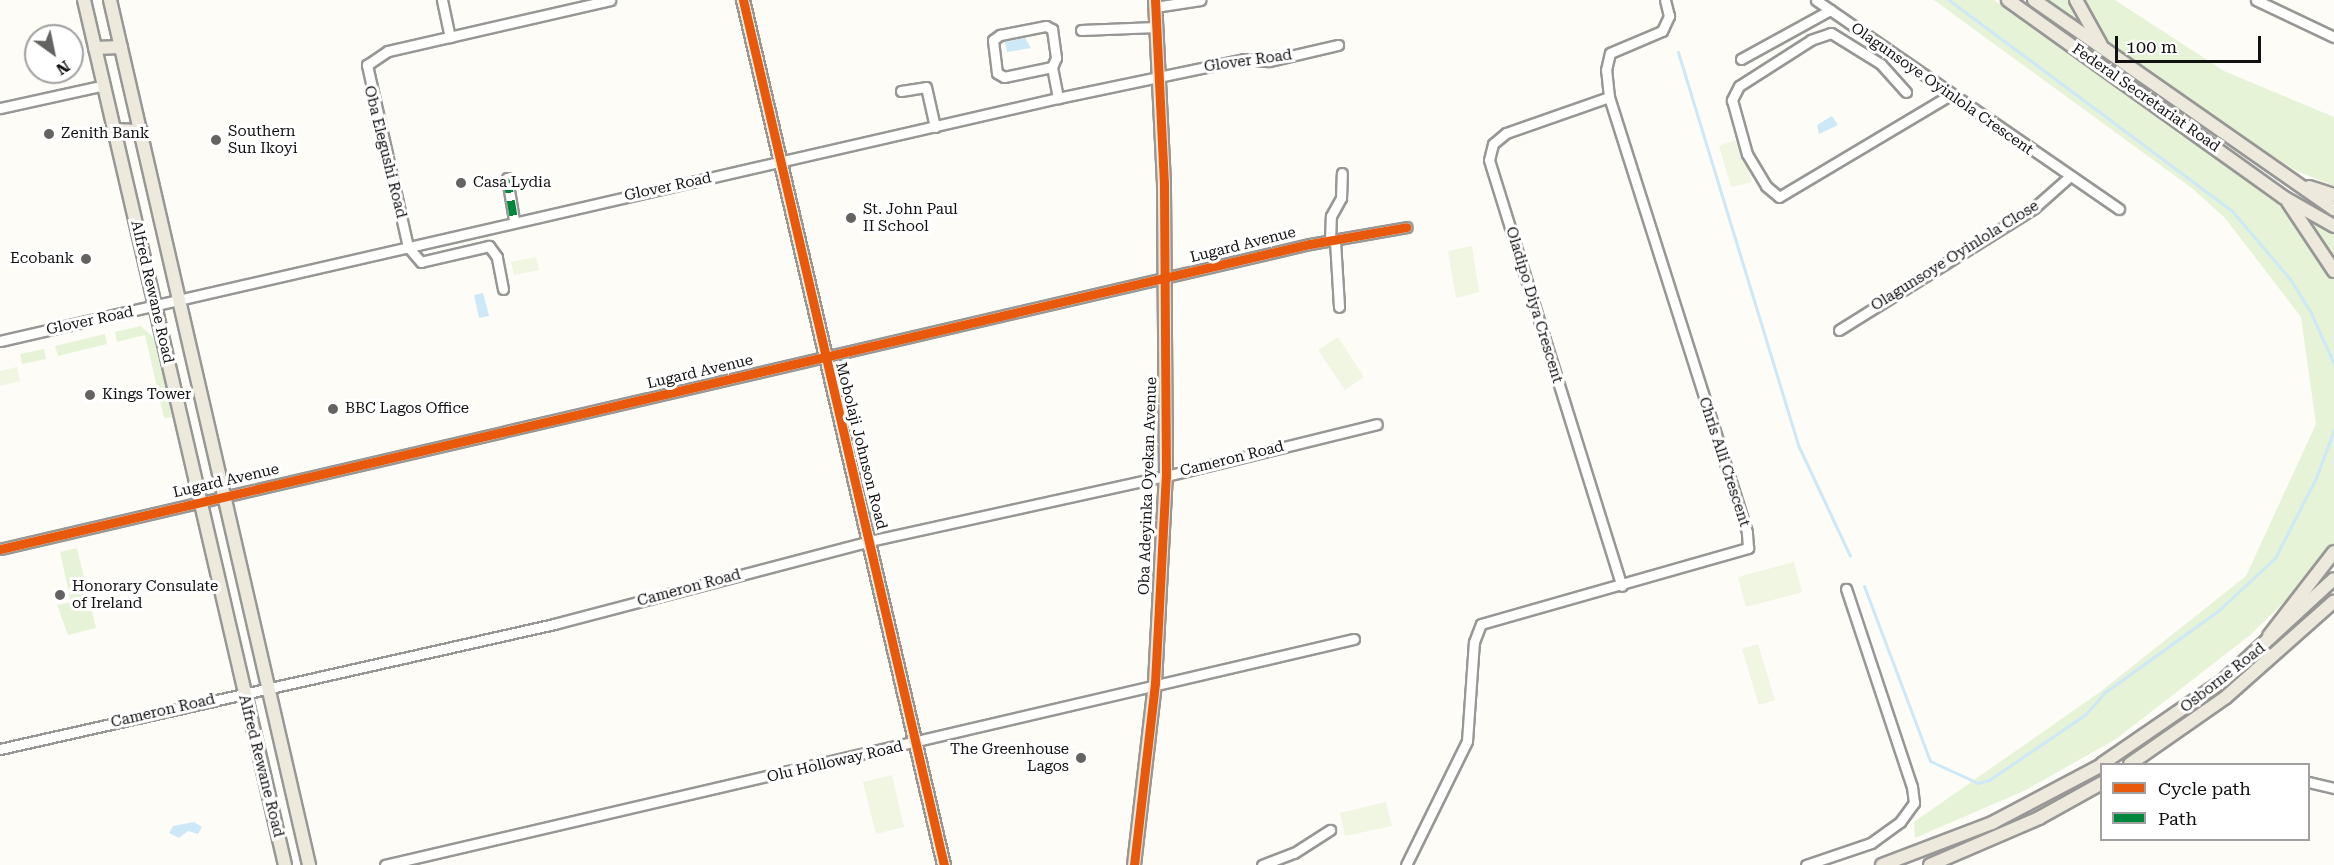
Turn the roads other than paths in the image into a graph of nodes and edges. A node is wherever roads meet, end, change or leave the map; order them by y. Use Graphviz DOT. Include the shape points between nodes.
graph roads {
  1 [pos="84,0"];
  2 [pos="110,0"];
  3 [pos="442,0"];
  4 [pos="610,0"];
  5 [pos="743,0"];
  6 [pos="1200,0"];
  7 [pos="1665,0"];
  8 [pos="1816,0"];
  9 [pos="2008,0"];
  10 [pos="2034,0"];
  11 [pos="2076,0"];
  12 [pos="2256,0"];
  13 [pos="1155,3"];
  14 [pos="1830,10"];
  15 [pos="1156,27"];
  16 [pos="1082,30"];
  17 [pos="450,37"];
  18 [pos="2334,37"];
  19 [pos="1338,45"];
  20 [pos="121,47"];
  21 [pos="95,48"];
  22 [pos="2103,49"];
  23 [pos="1741,60"];
  24 [pos="1052,67"];
  25 [pos="1160,76"];
  26 [pos="105,85"];
  27 [pos="902,91"];
  28 [pos="1906,92"];
  29 [pos="1950,95"];
  30 [pos="1609,97"];
  31 [pos="1058,98"];
  32 [pos="0,108"];
  33 [pos="935,127"];
  34 [pos="114,130"];
  35 [pos="141,131"];
  36 [pos="783,161"];
  37 [pos="1342,173"];
  38 [pos="507,178"];
  39 [pos="2068,178"];
  40 [pos="2283,196"];
  41 [pos="2326,196"];
  42 [pos="2118,209"];
  43 [pos="2334,209"];
  44 [pos="514,220"];
  45 [pos="2334,226"];
  46 [pos="1407,227"];
  47 [pos="1333,241"];
  48 [pos="408,247"];
  49 [pos="2334,271"];
  50 [pos="1164,279"];
  51 [pos="503,289"];
  52 [pos="180,302"];
  53 [pos="1339,307"];
  54 [pos="155,308"];
  55 [pos="1839,330"];
  56 [pos="0,341"];
  57 [pos="823,358"];
  58 [pos="1377,424"];
  59 [pos="1166,476"];
  60 [pos="226,497"];
  61 [pos="200,503"];
  62 [pos="870,541"];
  63 [pos="0,549"];
  64 [pos="2334,552"];
  65 [pos="2334,579"];
  66 [pos="1622,586"];
  67 [pos="1846,589"];
  68 [pos="2334,601"];
  69 [pos="1354,639"];
  70 [pos="2260,650"];
  71 [pos="1155,683"];
  72 [pos="268,686"];
  73 [pos="243,692"];
  74 [pos="917,744"];
  75 [pos="0,749"];
  76 [pos="2105,763"];
  77 [pos="2133,763"];
  78 [pos="2100,766"];
  79 [pos="2310,782"];
  80 [pos="2100,784"];
  81 [pos="2334,788"];
  82 [pos="1330,830"];
  83 [pos="285,865"];
  84 [pos="309,865"];
  85 [pos="385,865"];
  86 [pos="944,865"];
  87 [pos="1134,865"];
  88 [pos="1262,865"];
  89 [pos="1406,865"];
  90 [pos="1806,865"];
  91 [pos="1882,865"];
  92 [pos="1930,865"];
  1 -- 21 [label="main road, Alfred Rewane Road"];
  2 -- 20 [label="main road, Alfred Rewane Road"];
  3 -- 17 [label="street"];
  4 -- 17 [label="street, Oba Elegushi Road"];
  5 -- 36 [label="main road, Mobolaji Johnson Road"];
  6 -- 13 [label="street"];
  7 -- 30 [label="street, Chris Alli Crescent" via="1669,16 1662,31 1610,53 1606,70"];
  8 -- 14 [label="street, Olagunsoye Oyinlola Crescent"];
  9 -- 40 [label="main road, Federal Secretariat Road"];
  10 -- 22 [label="main road, Federal Secretariat Road"];
  11 -- 22 [label="main road"];
  12 -- 18 [label="street"];
  13 -- 15 [label="main road, Oba Adeyinka Oyekan Avenue"];
  14 -- 23 [label="street"];
  14 -- 29 [label="street, Olagunsoye Oyinlola Crescent"];
  15 -- 16 [label="street"];
  15 -- 25 [label="main road, Oba Adeyinka Oyekan Avenue"];
  17 -- 48 [label="street, Oba Elegushi Road" via="388,51 367,65"];
  19 -- 25 [label="street, Glover Road" via="1269,61 1244,59"];
  20 -- 21 [label="main road"];
  20 -- 35 [label="main road, Alfred Rewane Road"];
  21 -- 26 [label="main road, Alfred Rewane Road"];
  22 -- 41 [label="main road, Federal Secretariat Road" via="2294,182"];
  24 -- 24 [label="street" via="1004,77 997,74 993,40 1000,34 1046,26 1052,29 1056,48"];
  24 -- 31 [label="street"];
  25 -- 31 [label="street, Glover Road"];
  25 -- 50 [label="main road, Oba Adeyinka Oyekan Avenue"];
  26 -- 32 [label="street"];
  26 -- 34 [label="main road, Alfred Rewane Road"];
  27 -- 33 [label="street" via="927,87"];
  28 -- 29 [label="street" via="1881,64 1831,33 1811,40 1739,86 1732,100 1753,165 1779,197"];
  29 -- 39 [label="street, Olagunsoye Oyinlola Crescent"];
  30 -- 66 [label="street, Oladipo Diya Crescent" via="1506,134 1492,144 1489,160"];
  30 -- 66 [label="street, Chris Alli Crescent" via="1748,545 1739,553"];
  31 -- 33 [label="street, Glover Road"];
  33 -- 36 [label="street, Glover Road"];
  34 -- 35 [label="main road"];
  34 -- 54 [label="main road, Alfred Rewane Road"];
  35 -- 52 [label="main road, Alfred Rewane Road"];
  36 -- 44 [label="street, Glover Road"];
  36 -- 57 [label="main road, Mobolaji Johnson Road"];
  37 -- 47 [label="street" via="1341,198 1331,216"];
  38 -- 44 [label="street"];
  39 -- 42 [label="street, Olagunsoye Oyinlola Crescent"];
  39 -- 55 [label="street, Olagunsoye Oyinlola Close" via="2034,208"];
  40 -- 45 [label="main road"];
  40 -- 49 [label="main road"];
  41 -- 43 [label="main road, Federal Secretariat Road"];
  44 -- 48 [label="street, Glover Road"];
  46 -- 47 [label="street, Lugard Avenue"];
  47 -- 50 [label="street, Lugard Avenue"];
  47 -- 53 [label="street"];
  48 -- 51 [label="street" via="421,262 489,246 497,257"];
  48 -- 52 [label="street, Glover Road"];
  50 -- 57 [label="street, Lugard Avenue"];
  50 -- 59 [label="main road, Oba Adeyinka Oyekan Avenue"];
  52 -- 54 [label="street, Glover Road"];
  52 -- 60 [label="main road, Alfred Rewane Road"];
  54 -- 56 [label="street, Glover Road"];
  54 -- 61 [label="main road, Alfred Rewane Road"];
  57 -- 60 [label="street, Lugard Avenue"];
  57 -- 62 [label="main road, Mobolaji Johnson Road"];
  58 -- 59 [label="street, Cameron Road"];
  59 -- 62 [label="street, Cameron Road"];
  59 -- 71 [label="main road, Oba Adeyinka Oyekan Avenue"];
  60 -- 61 [label="street, Lugard Avenue"];
  60 -- 72 [label="main road, Alfred Rewane Road"];
  61 -- 63 [label="street, Lugard Avenue"];
  61 -- 73 [label="main road, Alfred Rewane Road"];
  62 -- 72 [label="street, Cameron Road" via="554,624"];
  62 -- 74 [label="main road, Mobolaji Johnson Road"];
  64 -- 70 [label="main road"];
  65 -- 70 [label="main road, Osborne Road"];
  66 -- 89 [label="street, Chris Alli Crescent" via="1481,624 1474,642 1471,728 1467,741"];
  67 -- 90 [label="street" via="1914,803 1900,822 1871,843"];
  68 -- 77 [label="main road, Osborne Road" via="2226,697"];
  69 -- 71 [label="street, Olu Holloway Road"];
  70 -- 76 [label="main road, Osborne Road" via="2164,724"];
  71 -- 74 [label="street, Olu Holloway Road"];
  71 -- 87 [label="main road, Oba Adeyinka Oyekan Avenue"];
  72 -- 73 [label="street, Cameron Road"];
  72 -- 84 [label="main road, Alfred Rewane Road"];
  73 -- 75 [label="street, Cameron Road"];
  73 -- 83 [label="main road, Alfred Rewane Road"];
  74 -- 85 [label="street, Olu Holloway Road"];
  74 -- 86 [label="main road, Mobolaji Johnson Road"];
  78 -- 91 [label="main road, Osborne Road" via="1992,823"];
  79 -- 81 [label="street"];
  80 -- 92 [label="main road" via="2030,822"];
  82 -- 88 [label="street" via="1294,853"];
}
